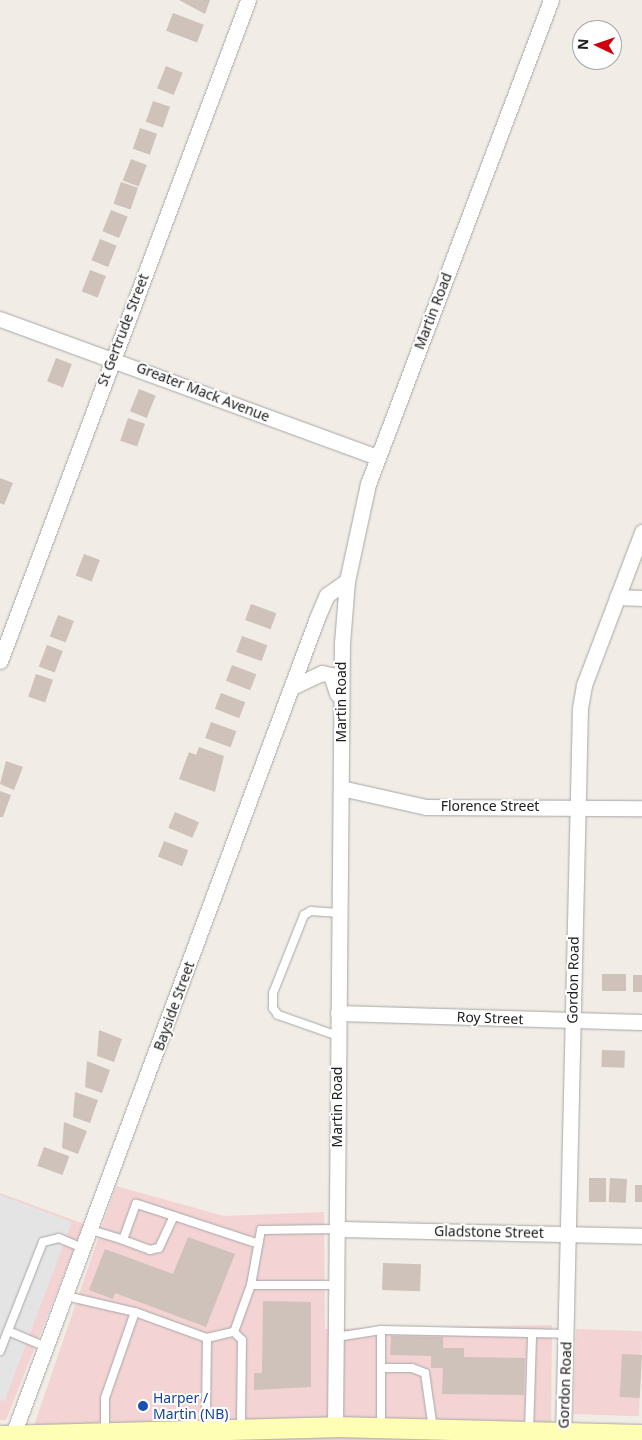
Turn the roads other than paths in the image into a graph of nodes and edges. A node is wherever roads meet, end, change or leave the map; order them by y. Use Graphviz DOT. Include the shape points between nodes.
graph roads {
  1 [pos="248,0"];
  2 [pos="551,0"];
  3 [pos="0,319"];
  4 [pos="113,358"];
  5 [pos="378,457"];
  6 [pos="642,532"];
  7 [pos="347,581"];
  8 [pos="617,597"];
  9 [pos="642,598"];
  10 [pos="0,661"];
  11 [pos="292,687"];
  12 [pos="342,722"];
  13 [pos="341,788"];
  14 [pos="577,806"];
  15 [pos="642,808"];
  16 [pos="339,913"];
  17 [pos="338,1013"];
  18 [pos="572,1020"];
  19 [pos="642,1022"];
  20 [pos="338,1036"];
  21 [pos="174,1216"];
  22 [pos="337,1229"];
  23 [pos="91,1230"];
  24 [pos="569,1234"];
  25 [pos="642,1236"];
  26 [pos="122,1240"];
  27 [pos="256,1243"];
  28 [pos="84,1248"];
  29 [pos="252,1285"];
  30 [pos="336,1285"];
  31 [pos="66,1296"];
  32 [pos="135,1312"];
  33 [pos="381,1330"];
  34 [pos="8,1331"];
  35 [pos="234,1332"];
  36 [pos="532,1334"];
  37 [pos="566,1334"];
  38 [pos="336,1337"];
  39 [pos="207,1338"];
  40 [pos="46,1347"];
  41 [pos="0,1351"];
  42 [pos="381,1368"];
  43 [pos="381,1428"];
  44 [pos="432,1429"];
  45 [pos="241,1430"];
  46 [pos="529,1432"];
  47 [pos="106,1434"];
  48 [pos="335,1434"];
  49 [pos="642,1434"];
  50 [pos="467,1435"];
  51 [pos="212,1436"];
  52 [pos="564,1436"];
  53 [pos="69,1437"];
  54 [pos="8,1438"];
  1 -- 4 [label="street, St Gertrude Street"];
  2 -- 5 [label="street, Martin Road"];
  3 -- 4 [label="street, Greater Mack Avenue"];
  4 -- 5 [label="street, Greater Mack Avenue"];
  4 -- 10 [label="street, St Gertrude Street"];
  5 -- 7 [label="street, Martin Road"];
  6 -- 8 [label="street, Gordon Road"];
  7 -- 11 [label="street, Bayside Street" via="327,596"];
  7 -- 12 [label="street, Martin Road"];
  8 -- 9 [label="street"];
  8 -- 14 [label="street, Gordon Road" via="581,696"];
  11 -- 12 [label="street" via="312,674 331,675"];
  11 -- 23 [label="street, Bayside Street"];
  12 -- 13 [label="street, Martin Road"];
  13 -- 14 [label="street, Florence Street" via="426,807"];
  13 -- 16 [label="street, Martin Road"];
  14 -- 15 [label="street, Florence Street"];
  14 -- 18 [label="street, Gordon Road"];
  16 -- 17 [label="street, Martin Road"];
  16 -- 20 [label="lane" via="312,911 304,915 273,993 273,1008 278,1015"];
  17 -- 18 [label="street, Roy Street"];
  17 -- 20 [label="street, Martin Road"];
  18 -- 19 [label="street, Roy Street"];
  18 -- 24 [label="street, Gordon Road"];
  20 -- 22 [label="street, Martin Road"];
  21 -- 26 [label="lane" via="159,1248"];
  21 -- 26 [label="lane" via="136,1204"];
  21 -- 27 [label="lane"];
  22 -- 24 [label="street, Gladstone Street"];
  22 -- 27 [label="lane" via="265,1229 258,1232"];
  22 -- 30 [label="street, Martin Road"];
  23 -- 26 [label="lane"];
  23 -- 28 [label="street, Bayside Street"];
  24 -- 25 [label="street, Gladstone Street"];
  24 -- 37 [label="street, Gordon Road"];
  27 -- 29 [label="lane"];
  28 -- 31 [label="street, Bayside Street"];
  28 -- 34 [label="lane" via="59,1238 42,1242"];
  29 -- 30 [label="lane"];
  29 -- 35 [label="lane"];
  30 -- 38 [label="street, Martin Road"];
  31 -- 32 [label="lane"];
  31 -- 40 [label="street, Bayside Street"];
  32 -- 39 [label="lane"];
  32 -- 47 [label="lane" via="105,1398"];
  33 -- 36 [label="lane"];
  33 -- 38 [label="lane"];
  33 -- 42 [label="lane"];
  34 -- 40 [label="lane"];
  34 -- 41 [label="lane"];
  35 -- 39 [label="lane"];
  35 -- 45 [label="lane" via="242,1340"];
  36 -- 37 [label="lane"];
  36 -- 46 [label="lane"];
  37 -- 52 [label="street, Gordon Road"];
  38 -- 48 [label="street, Martin Road"];
  39 -- 51 [label="lane" via="206,1407"];
  40 -- 54 [label="street, Bayside Street"];
  42 -- 43 [label="lane"];
  42 -- 44 [label="lane" via="412,1368 425,1373"];
  43 -- 44 [label="main road"];
  43 -- 48 [label="main road"];
  44 -- 50 [label="main road"];
  45 -- 48 [label="main road"];
  45 -- 51 [label="main road"];
  46 -- 50 [label="main road"];
  46 -- 52 [label="main road"];
  47 -- 51 [label="main road"];
  47 -- 53 [label="main road"];
  49 -- 52 [label="main road"];
  53 -- 54 [label="main road"];
}
